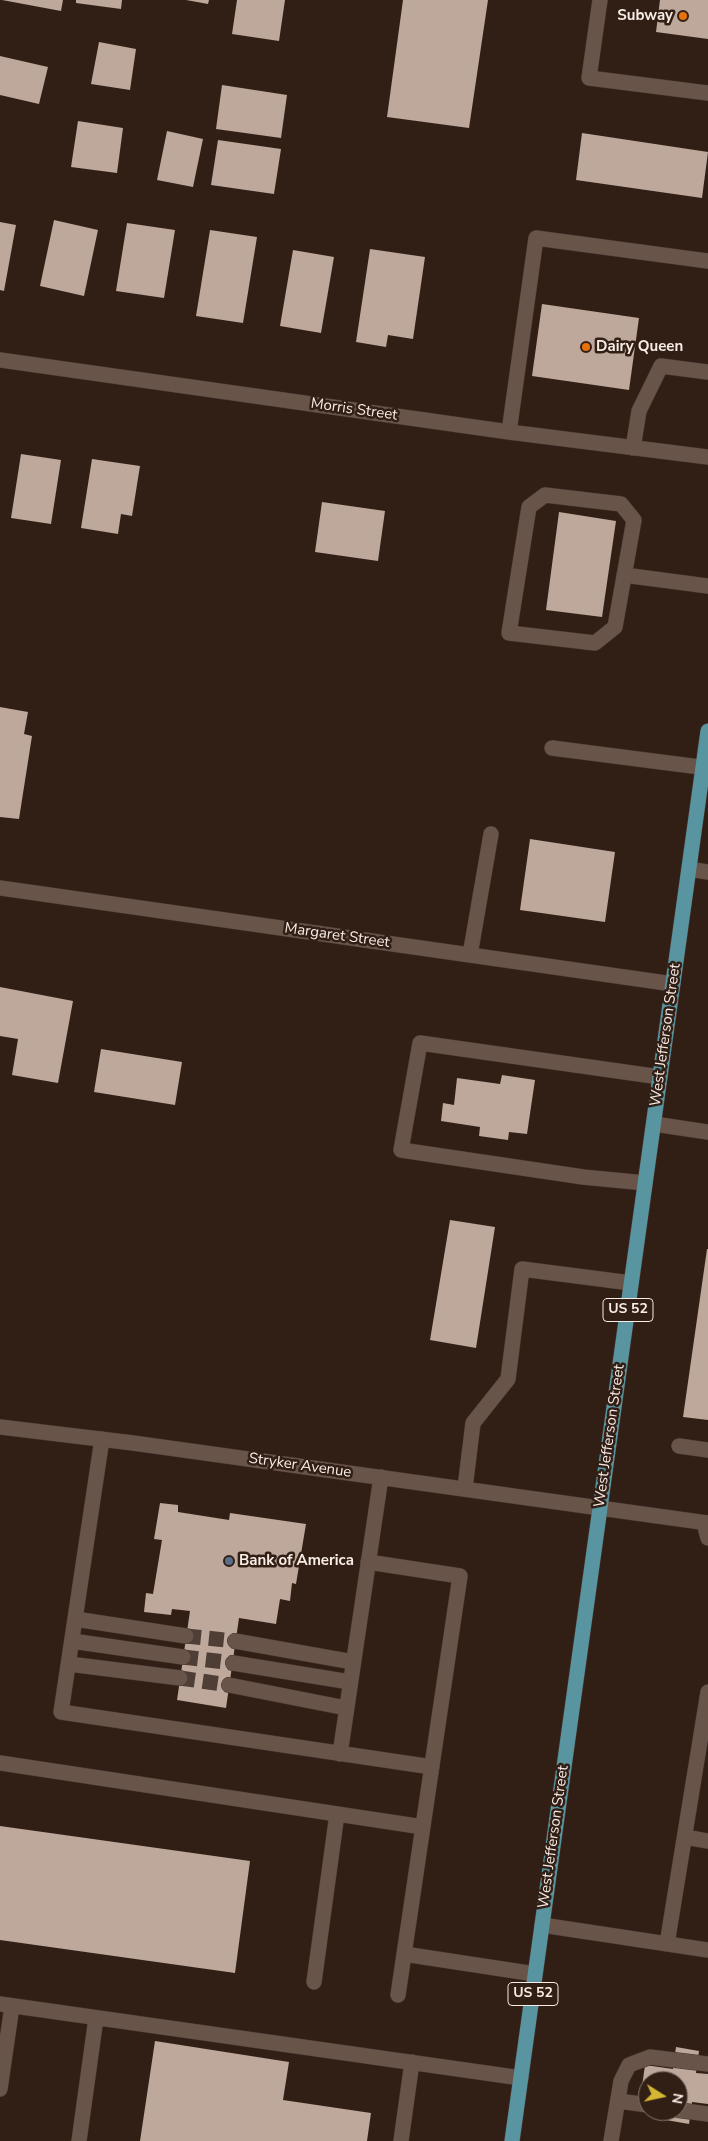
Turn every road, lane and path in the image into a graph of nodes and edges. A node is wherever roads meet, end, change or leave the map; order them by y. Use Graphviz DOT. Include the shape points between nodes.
graph roads {
  1 [pos="600,0"];
  2 [pos="708,93"];
  3 [pos="708,261"];
  4 [pos="0,360"];
  5 [pos="708,372"];
  6 [pos="509,432"];
  7 [pos="633,448"];
  8 [pos="708,457"];
  9 [pos="624,575"];
  10 [pos="708,586"];
  11 [pos="708,731"];
  12 [pos="552,748"];
  13 [pos="705,768"];
  14 [pos="491,834"];
  15 [pos="689,869"];
  16 [pos="708,872"];
  17 [pos="0,888"];
  18 [pos="470,955"];
  19 [pos="673,984"];
  20 [pos="660,1077"];
  21 [pos="654,1124"];
  22 [pos="708,1132"];
  23 [pos="646,1184"];
  24 [pos="631,1283"];
  25 [pos="0,1427"];
  26 [pos="102,1439"];
  27 [pos="679,1446"];
  28 [pos="708,1450"];
  29 [pos="381,1477"];
  30 [pos="465,1488"];
  31 [pos="600,1507"];
  32 [pos="706,1523"];
  33 [pos="708,1538"];
  34 [pos="368,1562"];
  35 [pos="76,1618"];
  36 [pos="186,1636"];
  37 [pos="72,1641"];
  38 [pos="236,1641"];
  39 [pos="183,1656"];
  40 [pos="353,1662"];
  41 [pos="233,1663"];
  42 [pos="69,1664"];
  43 [pos="180,1678"];
  44 [pos="350,1682"];
  45 [pos="230,1686"];
  46 [pos="708,1692"];
  47 [pos="346,1708"];
  48 [pos="340,1754"];
  49 [pos="0,1763"];
  50 [pos="432,1767"];
  51 [pos="337,1814"];
  52 [pos="423,1826"];
  53 [pos="685,1837"];
  54 [pos="708,1841"];
  55 [pos="542,1925"];
  56 [pos="667,1944"];
  57 [pos="708,1950"];
  58 [pos="404,1954"];
  59 [pos="535,1974"];
  60 [pos="314,1982"];
  61 [pos="398,1995"];
  62 [pos="6,2005"];
  63 [pos="96,2018"];
  64 [pos="412,2062"];
  65 [pos="708,2064"];
  66 [pos="521,2078"];
  67 [pos="0,2089"];
  68 [pos="618,2101"];
  69 [pos="638,2104"];
  70 [pos="688,2111"];
  71 [pos="708,2114"];
  72 [pos="79,2141"];
  73 [pos="401,2141"];
  74 [pos="512,2141"];
  75 [pos="611,2141"];
  1 -- 2 [label="street" via="589,78"];
  3 -- 6 [label="street" via="536,238"];
  4 -- 6 [label="street, Morris Street"];
  5 -- 7 [label="street" via="661,366 639,411"];
  6 -- 7 [label="street, Morris Street"];
  7 -- 8 [label="street, Morris Street"];
  9 -- 9 [label="street" via="634,520 621,504 545,495 529,507 509,633 595,643 615,627"];
  9 -- 10 [label="street"];
  11 -- 13 [label="main road, West Jefferson Street / US 52"];
  12 -- 13 [label="street"];
  13 -- 15 [label="main road, West Jefferson Street / US 52"];
  14 -- 18 [label="street"];
  15 -- 16 [label="street"];
  15 -- 19 [label="main road, West Jefferson Street / US 52"];
  17 -- 18 [label="street, Margaret Street"];
  18 -- 19 [label="street, Margaret Street"];
  19 -- 20 [label="main road, West Jefferson Street / US 52"];
  20 -- 21 [label="main road, West Jefferson Street / US 52"];
  20 -- 23 [label="street" via="420,1043 401,1150"];
  21 -- 22 [label="street"];
  21 -- 23 [label="main road, West Jefferson Street / US 52"];
  23 -- 24 [label="main road, West Jefferson Street / US 52"];
  24 -- 30 [label="street" via="522,1269 508,1379 473,1423"];
  24 -- 31 [label="main road, West Jefferson Street / US 52"];
  25 -- 26 [label="street, Stryker Avenue"];
  26 -- 29 [label="street, Stryker Avenue"];
  26 -- 35 [label="street"];
  27 -- 28 [label="street"];
  29 -- 30 [label="street, Stryker Avenue"];
  29 -- 34 [label="street"];
  30 -- 31 [label="street, Stryker Avenue"];
  31 -- 32 [label="street, Stryker Avenue"];
  31 -- 55 [label="main road, West Jefferson Street / US 52"];
  32 -- 33 [label="street"];
  34 -- 40 [label="street"];
  34 -- 50 [label="street" via="460,1576"];
  35 -- 36 [label="street"];
  35 -- 37 [label="street"];
  37 -- 39 [label="street"];
  37 -- 42 [label="street"];
  38 -- 40 [label="street"];
  40 -- 44 [label="street"];
  41 -- 44 [label="street"];
  42 -- 43 [label="street"];
  42 -- 48 [label="street" via="61,1712"];
  44 -- 47 [label="street"];
  45 -- 47 [label="street"];
  46 -- 53 [label="street"];
  47 -- 48 [label="street"];
  48 -- 50 [label="street"];
  49 -- 51 [label="street"];
  50 -- 52 [label="street"];
  51 -- 52 [label="street"];
  51 -- 60 [label="street"];
  52 -- 58 [label="street"];
  53 -- 54 [label="street"];
  53 -- 56 [label="street"];
  55 -- 56 [label="street"];
  55 -- 59 [label="main road, West Jefferson Street / US 52"];
  56 -- 57 [label="street"];
  58 -- 59 [label="street"];
  58 -- 61 [label="street"];
  59 -- 66 [label="main road, West Jefferson Street / US 52"];
  62 -- 63 [label="street"];
  62 -- 67 [label="street"];
  63 -- 64 [label="street"];
  63 -- 72 [label="street"];
  64 -- 66 [label="street"];
  64 -- 73 [label="street"];
  65 -- 68 [label="street" via="650,2057 629,2065 621,2081"];
  66 -- 74 [label="main road, West Jefferson Street / US 52"];
  68 -- 69 [label="street"];
  68 -- 75 [label="street"];
  70 -- 71 [label="street"];
}
